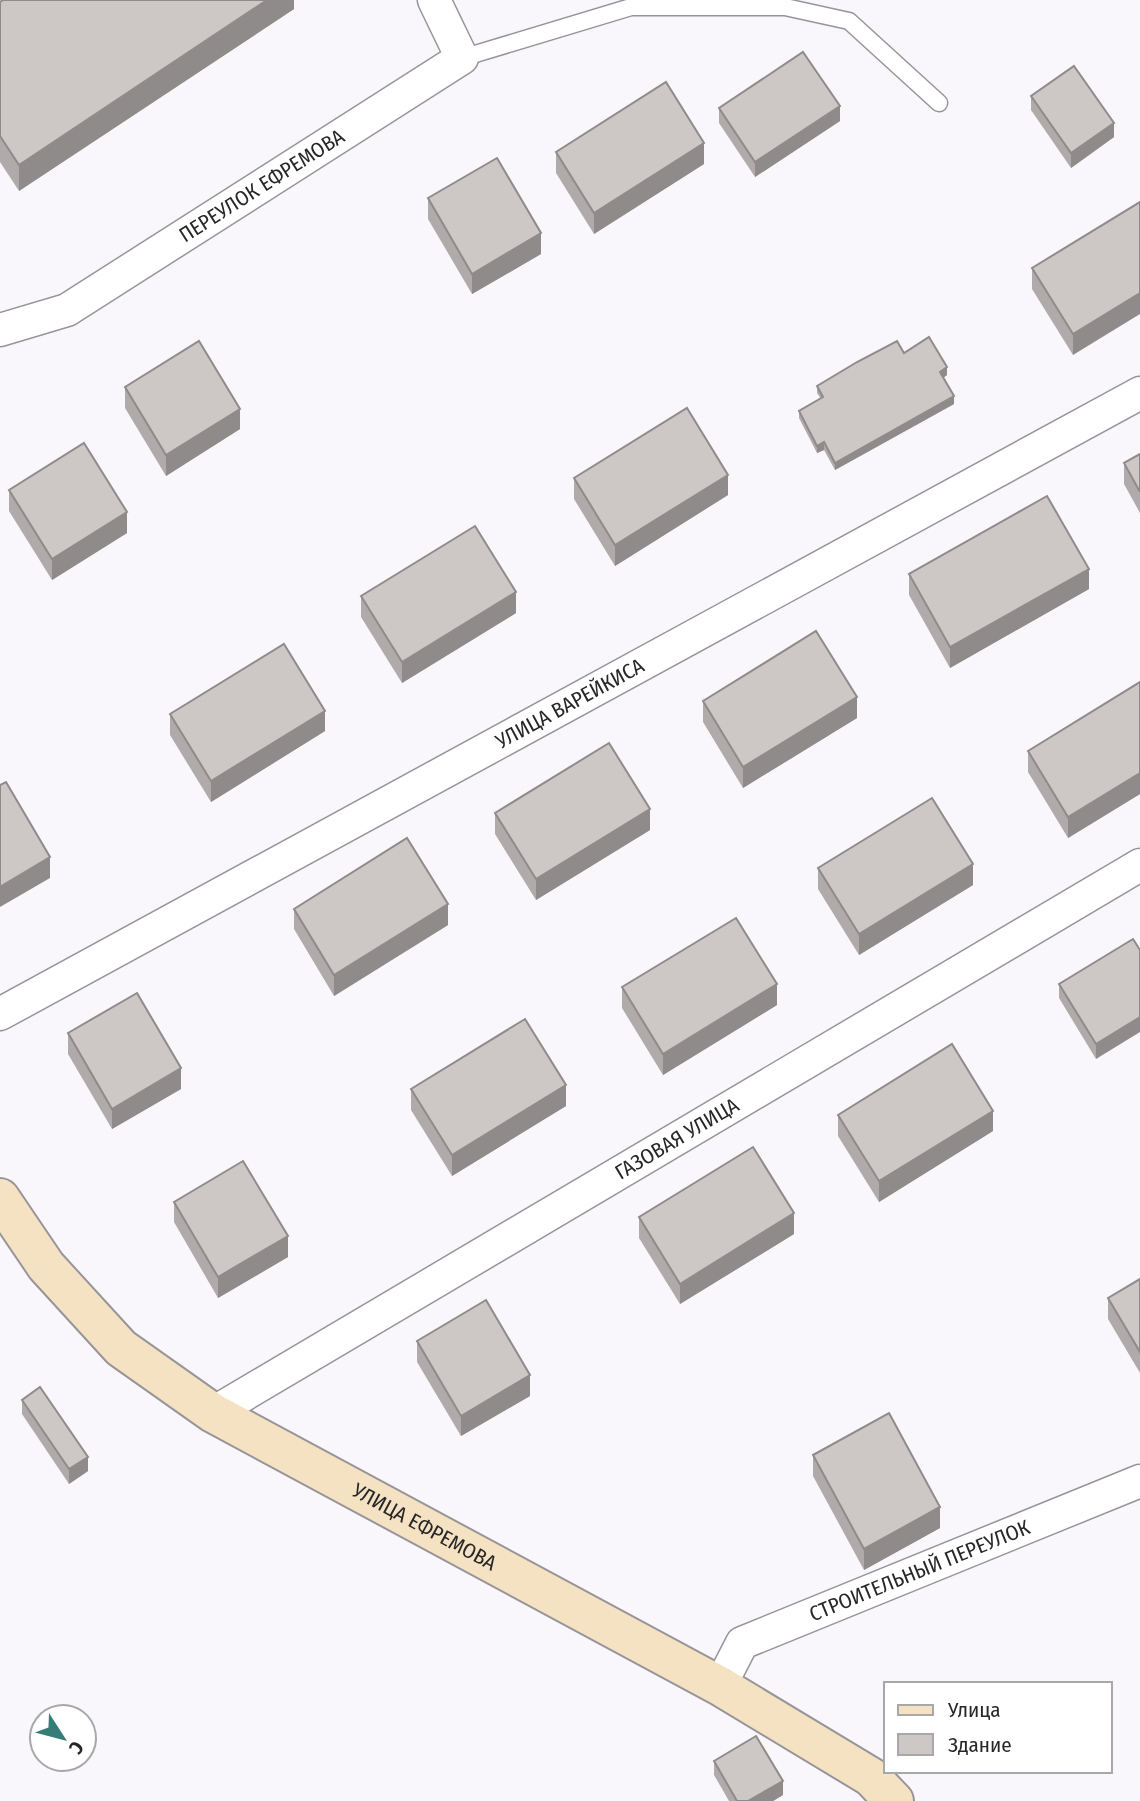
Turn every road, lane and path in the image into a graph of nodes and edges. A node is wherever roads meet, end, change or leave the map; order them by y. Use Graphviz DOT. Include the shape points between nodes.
graph roads {
  1 [pos="434,0"];
  2 [pos="461,58"];
  3 [pos="939,103"];
  4 [pos="0,330"];
  5 [pos="1140,393"];
  6 [pos="1140,865"];
  7 [pos="0,1014"];
  8 [pos="0,1198"];
  9 [pos="214,1413"];
  10 [pos="1140,1481"];
  11 [pos="720,1686"];
  12 [pos="894,1801"];
  1 -- 2 [label="street"];
  2 -- 3 [label="lane" via="631,7 785,6 849,21"];
  2 -- 4 [label="street, ПЕРЕУЛОК ЕФРЕМОВА" via="66,310"];
  5 -- 7 [label="street, УЛИЦА ВАРЕЙКИСА"];
  6 -- 9 [label="street, ГАЗОВАЯ УЛИЦА"];
  8 -- 9 [label="street, УЛИЦА ЕФРЕМОВА" via="47,1266 121,1348"];
  9 -- 11 [label="street, УЛИЦА ЕФРЕМОВА"];
  10 -- 11 [label="street, СТРОИТЕЛЬНЫЙ ПЕРЕУЛОК" via="742,1643"];
  11 -- 12 [label="street, УЛИЦА ЕФРЕМОВА" via="871,1777"];
}
